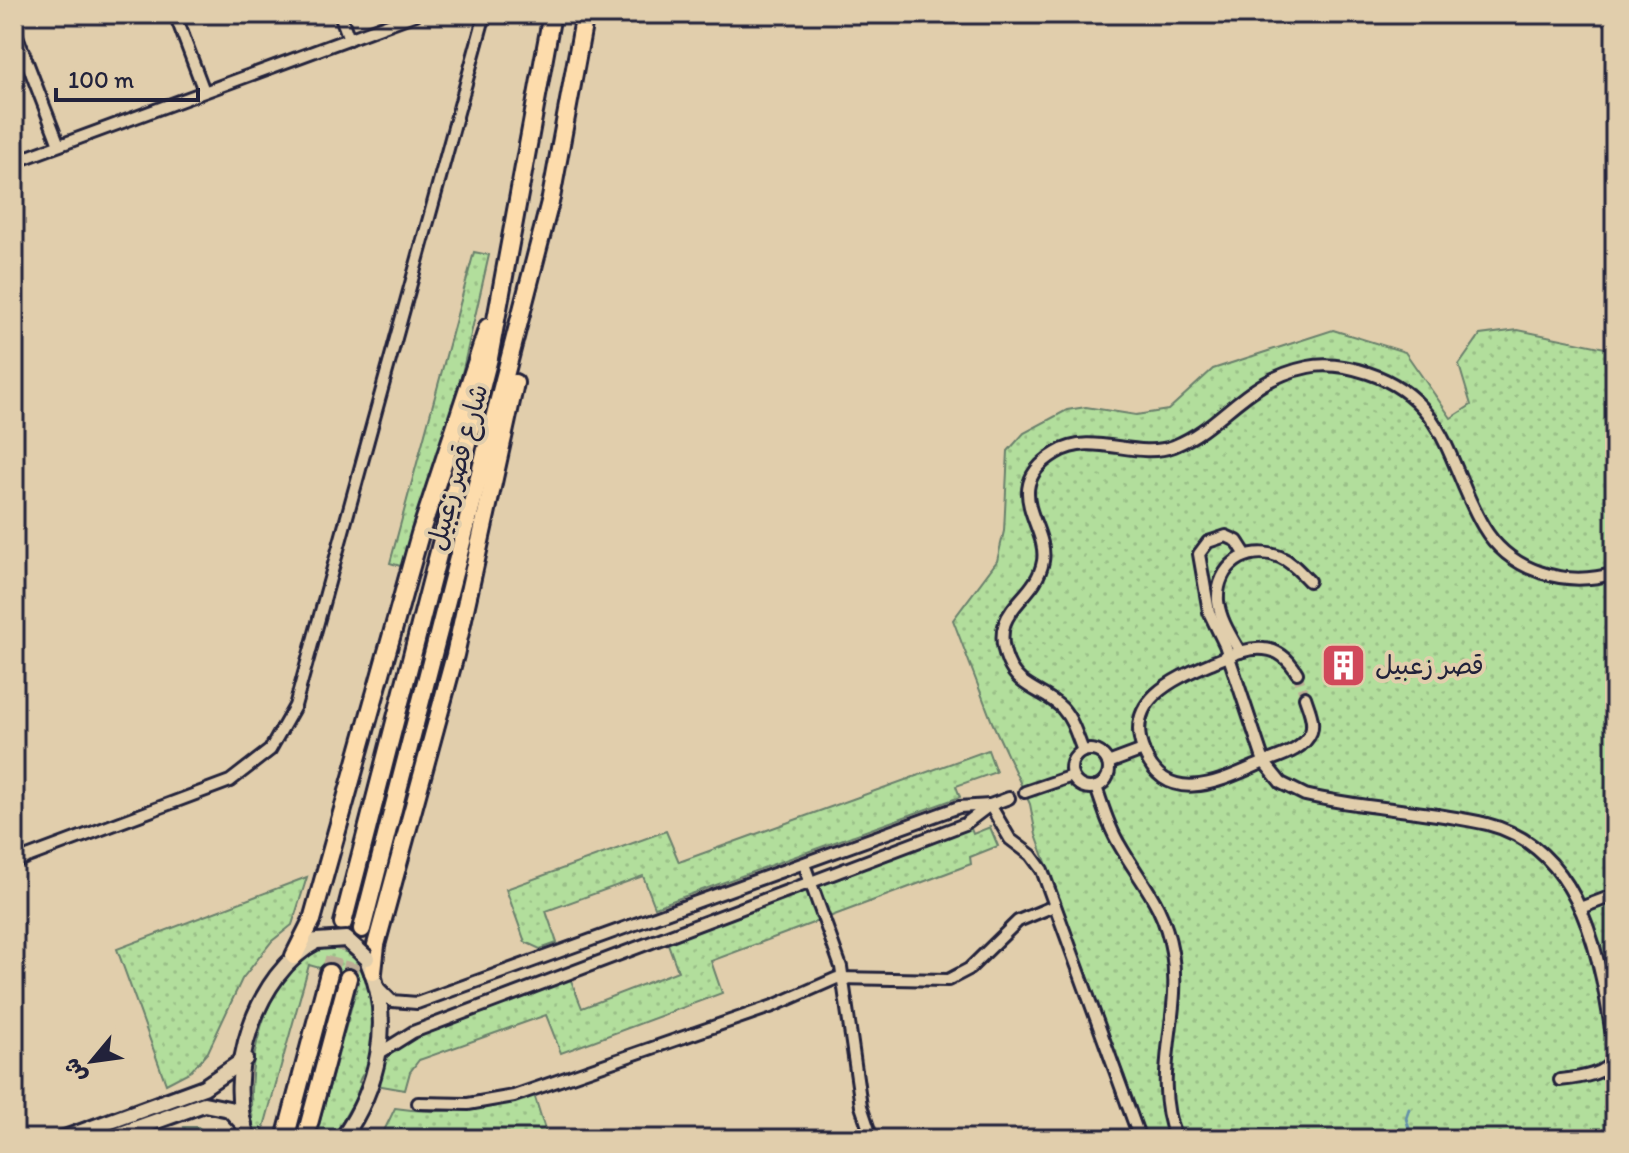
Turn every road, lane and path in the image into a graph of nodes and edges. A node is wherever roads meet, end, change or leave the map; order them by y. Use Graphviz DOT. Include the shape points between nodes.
graph roads {
  1 [pos="175,14"];
  2 [pos="340,14"];
  3 [pos="416,14"];
  4 [pos="552,14"];
  5 [pos="585,14"];
  6 [pos="481,17"];
  7 [pos="14,28"];
  8 [pos="349,39"];
  9 [pos="204,91"];
  10 [pos="59,145"];
  11 [pos="14,162"];
  12 [pos="495,316"];
  13 [pos="522,318"];
  14 [pos="1246,555"];
  15 [pos="1615,573"];
  16 [pos="1220,578"];
  17 [pos="1309,581"];
  18 [pos="1204,585"];
  19 [pos="1234,654"];
  20 [pos="1297,673"];
  21 [pos="1305,697"];
  22 [pos="1143,750"];
  23 [pos="1083,751"];
  24 [pos="1264,762"];
  25 [pos="1108,763"];
  26 [pos="1072,776"];
  27 [pos="1096,787"];
  28 [pos="1025,792"];
  29 [pos="1009,798"];
  30 [pos="990,805"];
  31 [pos="14,862"];
  32 [pos="804,864"];
  33 [pos="811,881"];
  34 [pos="1615,895"];
  35 [pos="1054,906"];
  36 [pos="1580,908"];
  37 [pos="343,923"];
  38 [pos="362,929"];
  39 [pos="294,956"];
  40 [pos="372,971"];
  41 [pos="329,973"];
  42 [pos="843,977"];
  43 [pos="348,978"];
  44 [pos="378,1054"];
  45 [pos="245,1059"];
  46 [pos="1615,1059"];
  47 [pos="1560,1080"];
  48 [pos="418,1103"];
  49 [pos="246,1134"];
  50 [pos="62,1139"];
  51 [pos="107,1139"];
  52 [pos="285,1139"];
  53 [pos="305,1139"];
  54 [pos="342,1139"];
  55 [pos="872,1139"];
  56 [pos="1140,1139"];
  57 [pos="1176,1139"];
  1 -- 9 [label="street"];
  2 -- 8 [label="street"];
  3 -- 8 [label="street"];
  4 -- 12 [label="main road, شارع قصر زعبيل"];
  5 -- 13 [label="main road, شارع قصر زعبيل" via="551,198"];
  6 -- 31 [label="street" via="295,706 284,729 261,759 230,781"];
  7 -- 10 [label="street"];
  8 -- 9 [label="street"];
  9 -- 10 [label="street"];
  10 -- 11 [label="street"];
  12 -- 37 [label="main road, شارع قصر زعبيل"];
  12 -- 39 [label="main road" via="480,344 420,534 312,920"];
  13 -- 38 [label="main road, شارع قصر زعبيل"];
  13 -- 40 [label="main road" via="521,354 455,655"];
  14 -- 16 [label="street"];
  14 -- 17 [label="street" via="1279,557"];
  14 -- 18 [label="street" via="1230,536 1203,545 1199,554"];
  15 -- 23 [label="street" via="1561,578 1509,556 1482,525 1438,427 1391,383 1333,366 1285,374 1251,390 1175,445 1147,451 1074,445 1051,456 1033,478 1029,509 1043,546 1043,562 1008,613 1003,649 1021,682 1065,711"];
  16 -- 18 [label="street"];
  16 -- 19 [label="street" via="1220,611"];
  18 -- 19 [label="street" via="1209,612"];
  19 -- 20 [label="street" via="1269,650 1288,660"];
  19 -- 22 [label="street" via="1174,678 1155,692 1141,719"];
  19 -- 24 [label="street"];
  21 -- 24 [label="street" via="1309,736 1298,747"];
  22 -- 24 [label="street" via="1166,778 1193,787"];
  22 -- 25 [label="street"];
  23 -- 25 [label="street" via="1098,752"];
  23 -- 26 [label="street" via="1072,761"];
  24 -- 36 [label="street" via="1281,783 1305,795 1506,831 1554,865"];
  25 -- 27 [label="street" via="1107,777"];
  26 -- 27 [label="street" via="1081,787"];
  26 -- 28 [label="street"];
  27 -- 57 [label="street" via="1114,836 1156,899 1169,936 1175,981 1163,1082"];
  29 -- 30 [label="street"];
  30 -- 32 [label="street" via="959,807"];
  30 -- 33 [label="street" via="965,824"];
  30 -- 35 [label="street" via="1010,839 1039,865"];
  32 -- 33 [label="street"];
  32 -- 40 [label="street" via="417,1003 392,1001"];
  33 -- 42 [label="street"];
  33 -- 44 [label="street" via="413,1032"];
  34 -- 36 [label="street"];
  35 -- 42 [label="street" via="1011,926 956,977"];
  35 -- 56 [label="street"];
  36 -- 46 [label="street" via="1602,976"];
  39 -- 40 [label="street, bridge" via="317,941 336,937 346,939"];
  39 -- 45 [label="street" via="264,998"];
  40 -- 44 [label="street" via="381,1025"];
  41 -- 52 [label="main road"];
  42 -- 48 [label="street" via="514,1096 468,1104"];
  42 -- 55 [label="street" via="861,1106"];
  43 -- 53 [label="main road"];
  44 -- 54 [label="street" via="367,1094"];
  45 -- 49 [label="street" via="241,1098"];
  45 -- 50 [label="street" via="204,1087"];
  46 -- 47 [label="street" via="1594,1073"];
  49 -- 51 [label="street" via="229,1109 204,1104"];
}
